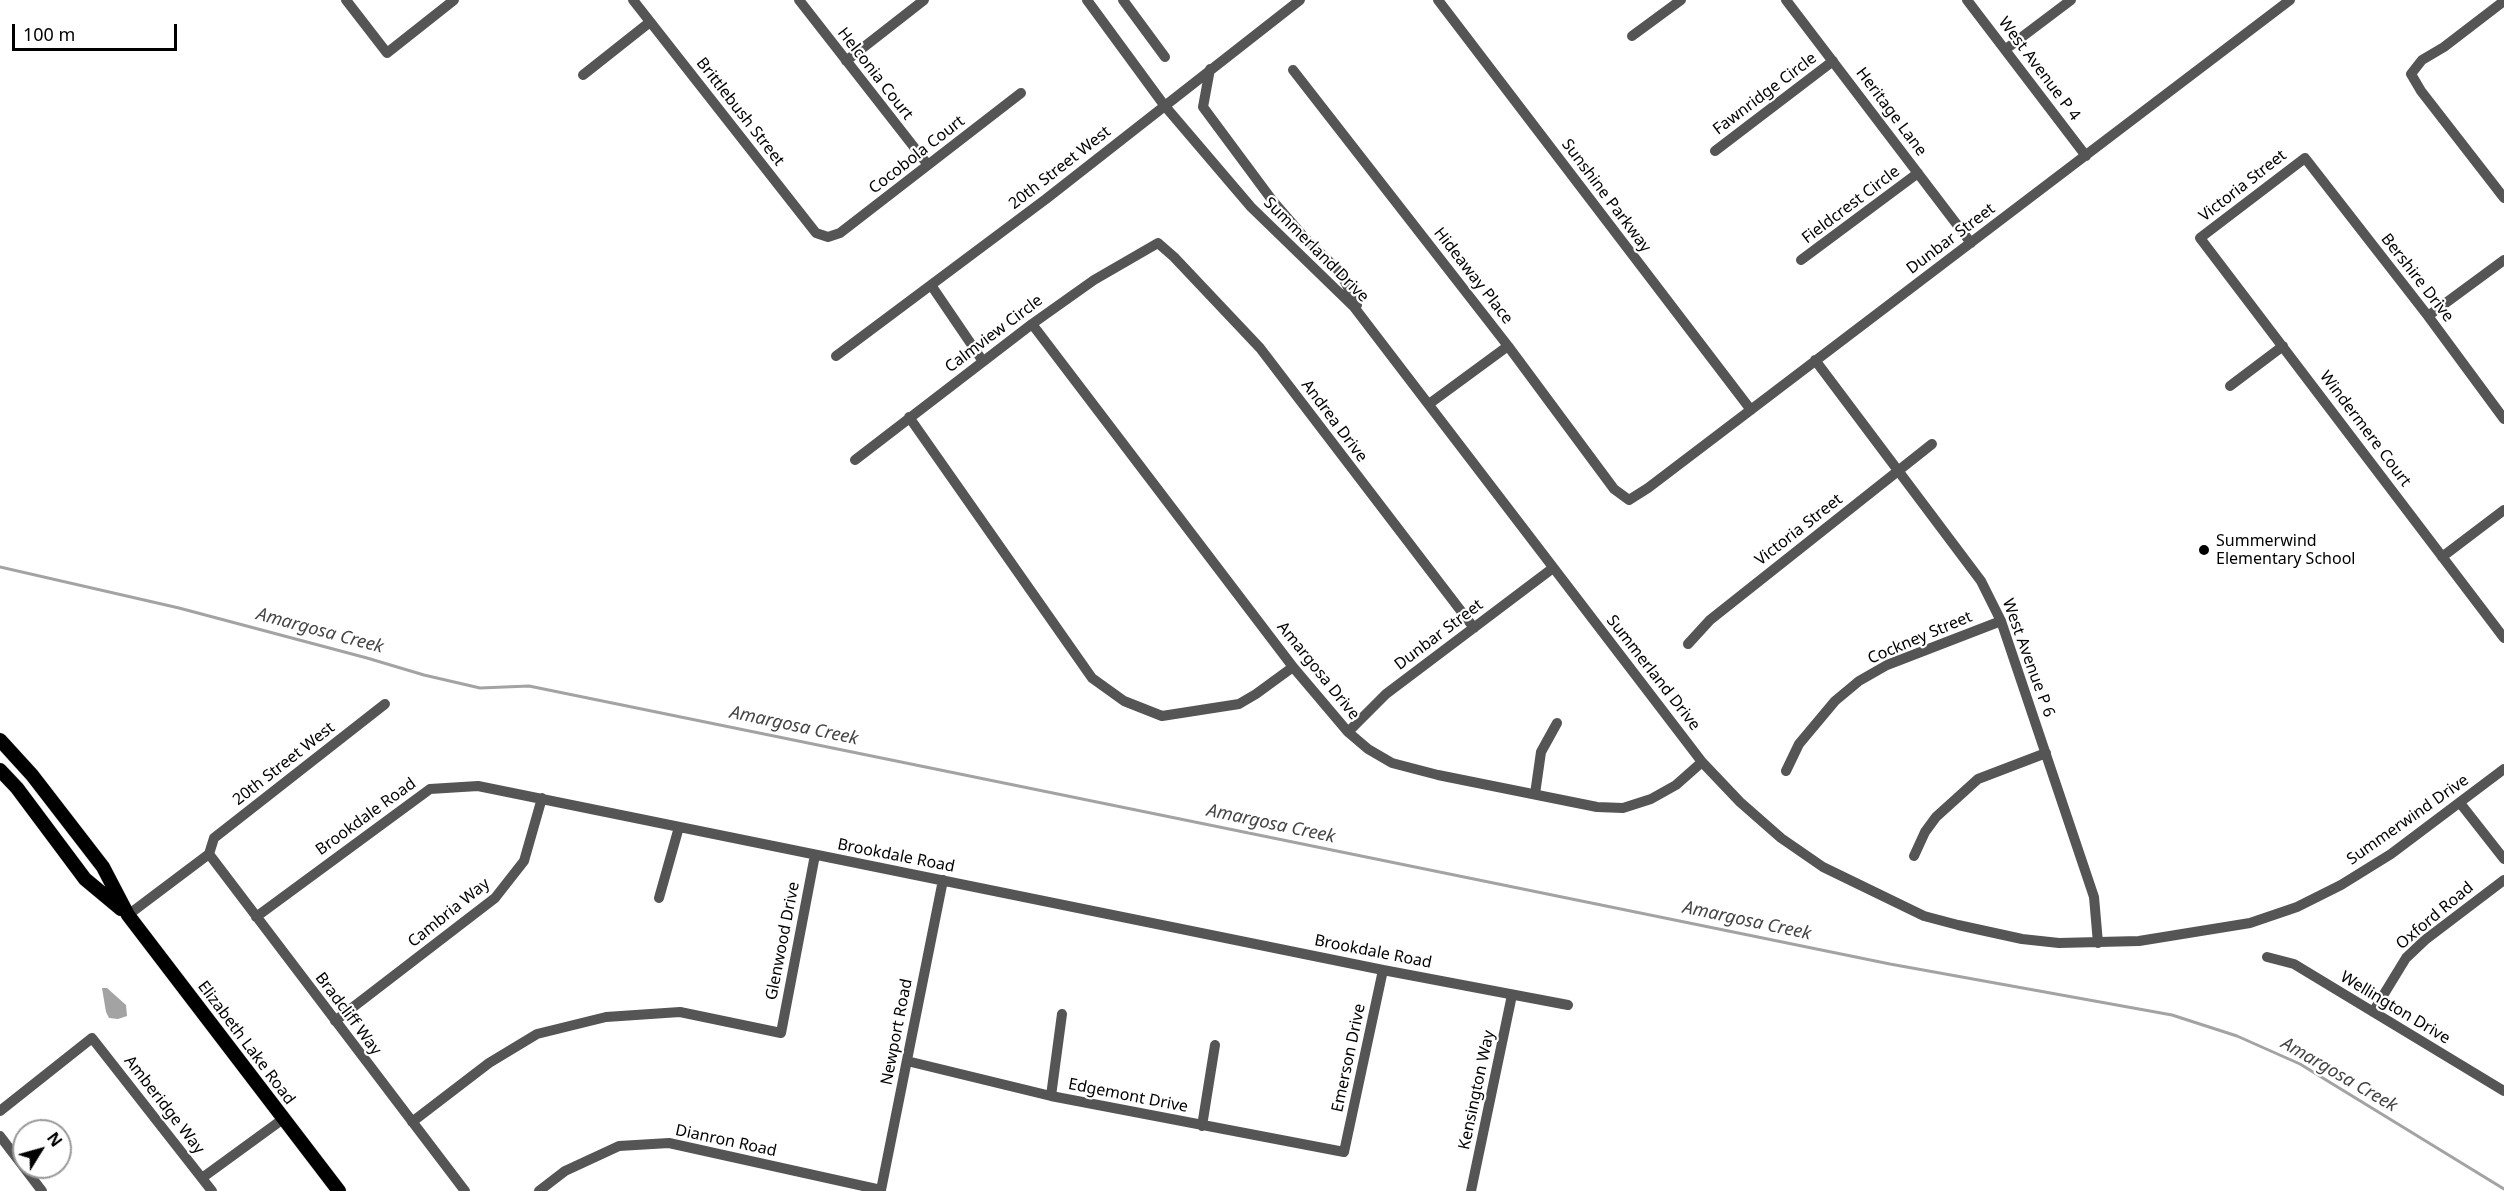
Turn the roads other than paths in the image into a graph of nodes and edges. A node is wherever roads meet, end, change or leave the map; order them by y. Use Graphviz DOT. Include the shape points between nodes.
graph roads {
  1 [pos="346,0"];
  2 [pos="454,0"];
  3 [pos="633,0"];
  4 [pos="799,0"];
  5 [pos="924,0"];
  6 [pos="1087,0"];
  7 [pos="1123,0"];
  8 [pos="1300,0"];
  9 [pos="1438,0"];
  10 [pos="1681,0"];
  11 [pos="1786,0"];
  12 [pos="1967,0"];
  13 [pos="2071,0"];
  14 [pos="2290,0"];
  15 [pos="2504,1"];
  16 [pos="2275,4"];
  17 [pos="650,22"];
  18 [pos="1632,36"];
  19 [pos="2006,49"];
  20 [pos="1166,57"];
  21 [pos="846,61"];
  22 [pos="1833,61"];
  23 [pos="1210,69"];
  24 [pos="1293,70"];
  25 [pos="583,75"];
  26 [pos="1021,93"];
  27 [pos="1164,105"];
  28 [pos="1715,151"];
  29 [pos="2086,156"];
  30 [pos="2305,158"];
  31 [pos="928,165"];
  32 [pos="1918,173"];
  33 [pos="2504,198"];
  34 [pos="828,237"];
  35 [pos="2200,238"];
  36 [pos="1158,243"];
  37 [pos="1971,243"];
  38 [pos="1801,260"];
  39 [pos="2504,260"];
  40 [pos="931,285"];
  41 [pos="2428,316"];
  42 [pos="1363,319"];
  43 [pos="1032,324"];
  44 [pos="1508,346"];
  45 [pos="2283,346"];
  46 [pos="836,356"];
  47 [pos="982,360"];
  48 [pos="1815,360"];
  49 [pos="2230,386"];
  50 [pos="1429,404"];
  51 [pos="1751,410"];
  52 [pos="909,417"];
  53 [pos="2504,419"];
  54 [pos="1932,444"];
  55 [pos="855,460"];
  56 [pos="1898,471"];
  57 [pos="1629,500"];
  58 [pos="2504,510"];
  59 [pos="2442,556"];
  60 [pos="1553,568"];
  61 [pos="2001,621"];
  62 [pos="1474,628"];
  63 [pos="2504,638"];
  64 [pos="1688,644"];
  65 [pos="1293,667"];
  66 [pos="385,704"];
  67 [pos="1557,723"];
  68 [pos="1348,732"];
  69 [pos="0,740"];
  70 [pos="2046,753"];
  71 [pos="1702,762"];
  72 [pos="2504,769"];
  73 [pos="0,770"];
  74 [pos="1786,771"];
  75 [pos="1535,794"];
  76 [pos="542,798"];
  77 [pos="2460,803"];
  78 [pos="679,827"];
  79 [pos="209,854"];
  80 [pos="815,855"];
  81 [pos="1914,856"];
  82 [pos="2504,859"];
  83 [pos="943,880"];
  84 [pos="2504,880"];
  85 [pos="659,897"];
  86 [pos="2294,908"];
  87 [pos="128,915"];
  88 [pos="256,917"];
  89 [pos="2098,943"];
  90 [pos="2267,957"];
  91 [pos="1383,970"];
  92 [pos="1512,995"];
  93 [pos="1568,1005"];
  94 [pos="2373,1012"];
  95 [pos="1062,1014"];
  96 [pos="335,1022"];
  97 [pos="1215,1045"];
  98 [pos="907,1061"];
  99 [pos="2504,1091"];
  100 [pos="1051,1096"];
  101 [pos="0,1111"];
  102 [pos="283,1119"];
  103 [pos="412,1122"];
  104 [pos="1202,1126"];
  105 [pos="0,1136"];
  106 [pos="1344,1152"];
  107 [pos="202,1178"];
  108 [pos="881,1190"];
  109 [pos="42,1191"];
  110 [pos="212,1191"];
  111 [pos="339,1191"];
  112 [pos="465,1191"];
  113 [pos="539,1191"];
  114 [pos="1471,1191"];
  1 -- 2 [label="street" via="387,53"];
  3 -- 17 [label="street, Brittlebush Street"];
  4 -- 21 [label="street, Helconia Court"];
  5 -- 21 [label="street"];
  6 -- 27 [label="street, Summerland Drive"];
  7 -- 20 [label="street"];
  8 -- 23 [label="street, 20th Street West"];
  9 -- 51 [label="street, Sunshine Parkway"];
  10 -- 18 [label="street"];
  11 -- 22 [label="street, Heritage Lane"];
  12 -- 19 [label="street, West Avenue P 4"];
  13 -- 19 [label="street"];
  14 -- 16 [label="street, Dunbar Street"];
  15 -- 33 [label="street" via="2422,60 2411,74"];
  16 -- 29 [label="street, Dunbar Street"];
  17 -- 25 [label="street"];
  17 -- 34 [label="street, Brittlebush Street" via="816,233"];
  19 -- 29 [label="street, West Avenue P 4"];
  21 -- 31 [label="street, Helconia Court"];
  22 -- 28 [label="street, Fawnridge Circle"];
  22 -- 32 [label="street, Heritage Lane"];
  23 -- 27 [label="street, 20th Street West"];
  23 -- 42 [label="street" via="1203,107 1272,200 1340,272"];
  24 -- 44 [label="street, Hideaway Place"];
  26 -- 31 [label="street, Cocobola Court"];
  27 -- 40 [label="street, 20th Street West"];
  27 -- 42 [label="street, Summerland Drive" via="1251,207"];
  29 -- 37 [label="street, Dunbar Street"];
  30 -- 35 [label="street, Victoria Street"];
  30 -- 41 [label="street, Bershire Drive"];
  31 -- 34 [label="street, Cocobola Court" via="840,233"];
  32 -- 37 [label="street, Heritage Lane"];
  32 -- 38 [label="street, Fieldcrest Circle"];
  35 -- 45 [label="street, Windermere Court"];
  36 -- 43 [label="street, Calmview Circle" via="1094,280"];
  36 -- 62 [label="street, Andrea Drive" via="1260,348"];
  37 -- 48 [label="street, Dunbar Street"];
  39 -- 41 [label="street"];
  40 -- 46 [label="street, 20th Street West"];
  40 -- 47 [label="street"];
  41 -- 53 [label="street, Bershire Drive"];
  42 -- 50 [label="street, Summerland Drive"];
  43 -- 47 [label="street, Calmview Circle"];
  43 -- 65 [label="street, Amargosa Drive"];
  44 -- 50 [label="street"];
  44 -- 57 [label="street, Hideaway Place" via="1614,489"];
  45 -- 49 [label="street"];
  45 -- 59 [label="street, Windermere Court"];
  47 -- 52 [label="street, Calmview Circle"];
  48 -- 51 [label="street, Dunbar Street"];
  48 -- 56 [label="street, West Avenue P 6"];
  50 -- 60 [label="street, Summerland Drive"];
  51 -- 57 [label="street, Dunbar Street"];
  52 -- 55 [label="street, Calmview Circle"];
  52 -- 65 [label="street" via="1092,678 1124,701 1162,716 1239,704"];
  54 -- 56 [label="street, Victoria Street"];
  56 -- 61 [label="street, West Avenue P 6" via="1981,581"];
  56 -- 64 [label="street, Victoria Street" via="1710,620"];
  58 -- 59 [label="street"];
  59 -- 63 [label="street, Windermere Court"];
  60 -- 62 [label="street, Dunbar Street"];
  60 -- 71 [label="street, Summerland Drive"];
  61 -- 70 [label="street, West Avenue P 6"];
  61 -- 74 [label="street, Cockney Street" via="1887,665 1859,681 1835,701 1800,744"];
  62 -- 68 [label="street, Dunbar Street" via="1386,694"];
  65 -- 68 [label="street, Amargosa Drive"];
  66 -- 79 [label="street, 20th Street West" via="214,838"];
  67 -- 75 [label="street" via="1541,752"];
  68 -- 75 [label="street, Amargosa Drive" via="1392,763"];
  69 -- 87 [label="main road, Elizabeth Lake Road" via="103,867"];
  70 -- 81 [label="street" via="1978,779 1936,817"];
  70 -- 89 [label="street, West Avenue P 6" via="2094,897"];
  71 -- 75 [label="street, Amargosa Drive" via="1676,785 1623,808 1597,807"];
  71 -- 89 [label="street, Summerland Drive" via="1781,838 1823,867 1882,897 1924,916 2022,939"];
  72 -- 77 [label="street, Summerwind Drive"];
  73 -- 87 [label="main road, Elizabeth Lake Road" via="86,879"];
  76 -- 78 [label="street, Brookdale Road"];
  76 -- 88 [label="street, Brookdale Road" via="478,786 430,789"];
  76 -- 96 [label="street, Cambria Way" via="524,861 495,898"];
  77 -- 82 [label="street"];
  77 -- 86 [label="street, Summerwind Drive" via="2391,855"];
  78 -- 80 [label="street, Brookdale Road"];
  78 -- 85 [label="street"];
  79 -- 87 [label="street"];
  79 -- 88 [label="street, Bradcliff Way"];
  80 -- 83 [label="street, Brookdale Road"];
  80 -- 103 [label="street, Glenwood Drive" via="782,1034 680,1012 606,1017 537,1034 489,1063"];
  83 -- 91 [label="street, Brookdale Road"];
  83 -- 98 [label="street, Newport Road"];
  84 -- 94 [label="street, Oxford Road" via="2406,958"];
  86 -- 89 [label="street, Summerland Drive" via="2250,923 2139,942"];
  87 -- 102 [label="main road, Elizabeth Lake Road"];
  88 -- 96 [label="street, Bradcliff Way"];
  90 -- 94 [label="street, Wellington Drive" via="2294,964"];
  91 -- 92 [label="street, Brookdale Road"];
  91 -- 106 [label="street, Emerson Drive"];
  92 -- 93 [label="street, Brookdale Road"];
  92 -- 114 [label="street, Kensington Way"];
  94 -- 99 [label="street, Wellington Drive"];
  95 -- 100 [label="street"];
  96 -- 103 [label="street, Bradcliff Way"];
  97 -- 104 [label="street"];
  98 -- 100 [label="street, Edgemont Drive"];
  98 -- 108 [label="street, Newport Road"];
  100 -- 104 [label="street, Edgemont Drive"];
  101 -- 107 [label="street, Amberidge Way" via="92,1038"];
  102 -- 107 [label="street"];
  102 -- 111 [label="main road, Elizabeth Lake Road"];
  103 -- 112 [label="street, Bradcliff Way"];
  104 -- 106 [label="street, Edgemont Drive"];
  105 -- 109 [label="street"];
  107 -- 110 [label="street, Amberidge Way"];
  108 -- 113 [label="street, Dianron Road" via="669,1143 619,1146 565,1171"];
}
